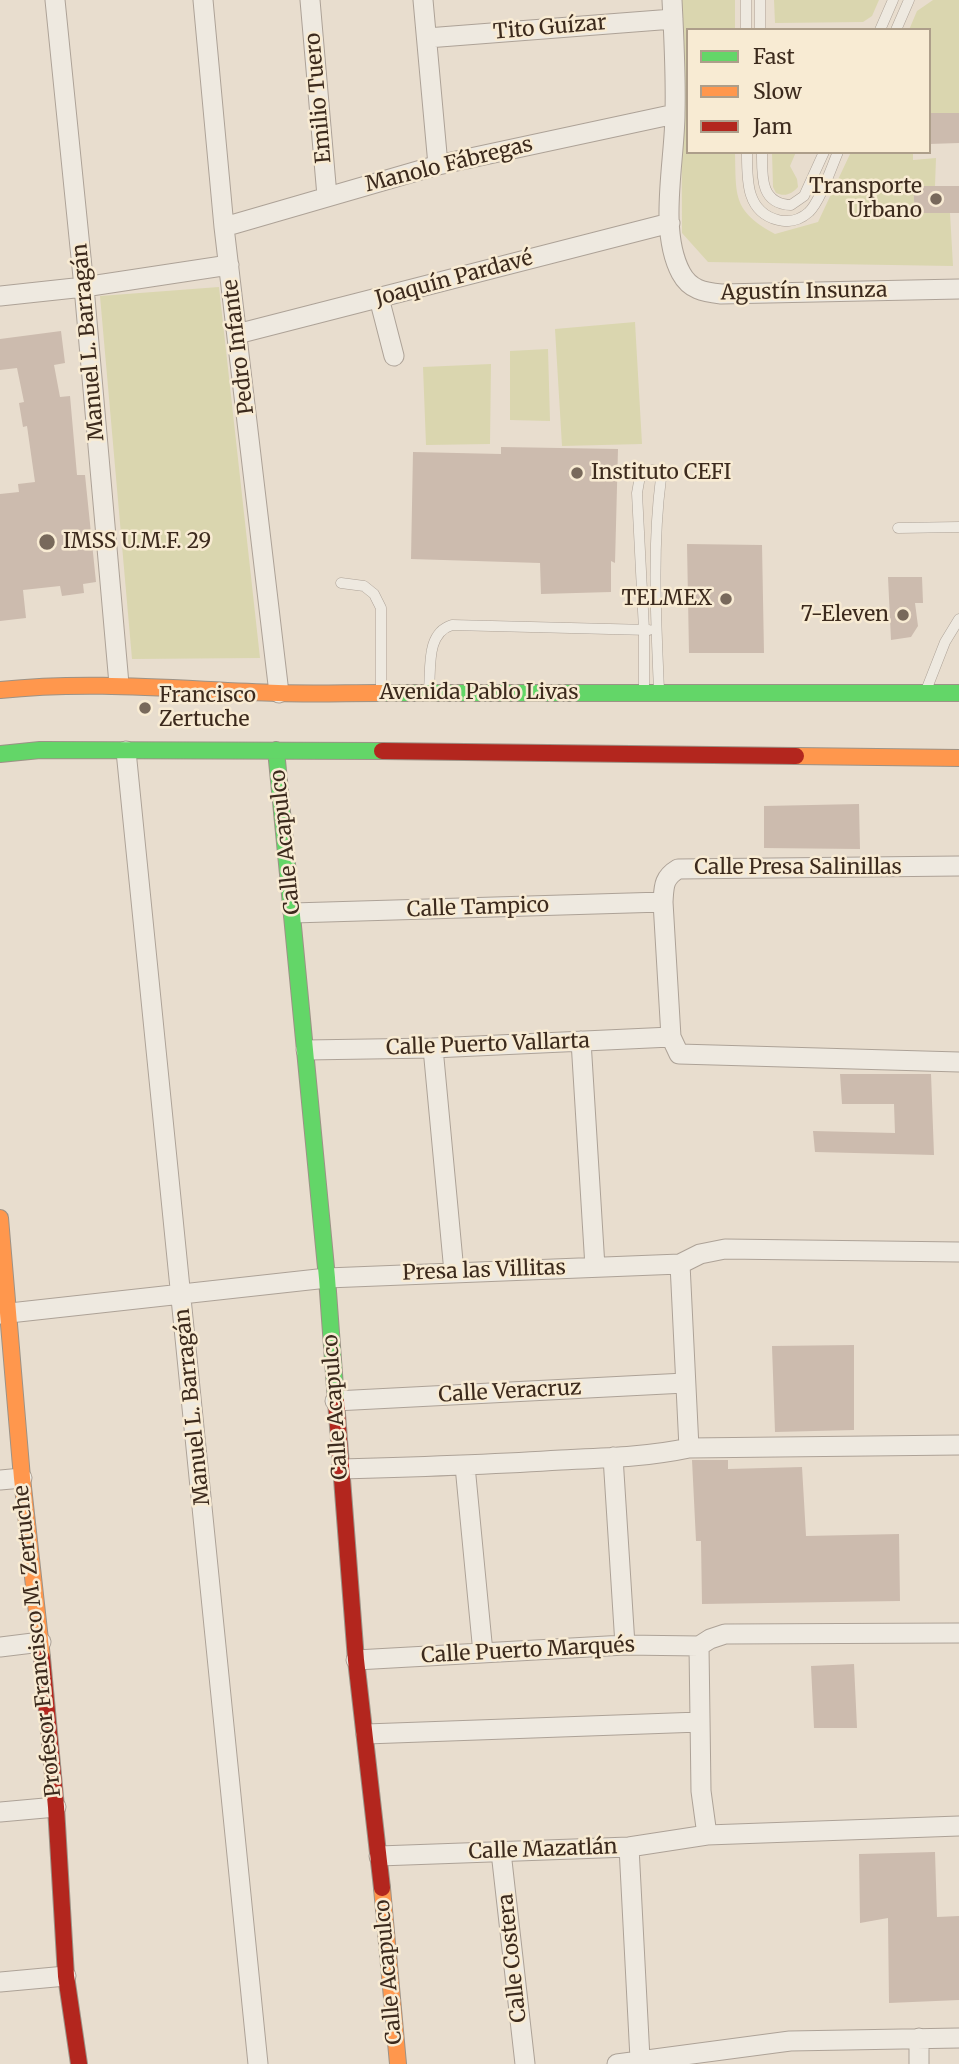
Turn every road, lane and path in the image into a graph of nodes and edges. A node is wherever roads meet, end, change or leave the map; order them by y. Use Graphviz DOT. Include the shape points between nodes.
graph roads {
  1 [pos="55,0"];
  2 [pos="203,0"];
  3 [pos="310,0"];
  4 [pos="423,0"];
  5 [pos="746,0"];
  6 [pos="760,0"];
  7 [pos="893,0"];
  8 [pos="909,0"];
  9 [pos="673,9"];
  10 [pos="746,28"];
  11 [pos="760,28"];
  12 [pos="881,28"];
  13 [pos="897,28"];
  14 [pos="427,38"];
  15 [pos="676,114"];
  16 [pos="747,154"];
  17 [pos="762,154"];
  18 [pos="823,154"];
  19 [pos="837,154"];
  20 [pos="438,165"];
  21 [pos="327,196"];
  22 [pos="670,223"];
  23 [pos="224,227"];
  24 [pos="229,265"];
  25 [pos="84,287"];
  26 [pos="959,289"];
  27 [pos="0,296"];
  28 [pos="379,298"];
  29 [pos="237,334"];
  30 [pos="394,356"];
  31 [pos="959,527"];
  32 [pos="898,528"];
  33 [pos="341,583"];
  34 [pos="959,619"];
  35 [pos="644,630"];
  36 [pos="657,630"];
  37 [pos="945,642"];
  38 [pos="959,642"];
  39 [pos="119,684"];
  40 [pos="0,690"];
  41 [pos="382,692"];
  42 [pos="279,693"];
  43 [pos="429,693"];
  44 [pos="925,693"];
  45 [pos="959,693"];
  46 [pos="652,694"];
  47 [pos="276,750"];
  48 [pos="126,751"];
  49 [pos="0,754"];
  50 [pos="959,758"];
  51 [pos="959,866"];
  52 [pos="663,902"];
  53 [pos="293,913"];
  54 [pos="581,1041"];
  55 [pos="675,1046"];
  56 [pos="433,1048"];
  57 [pos="306,1050"];
  58 [pos="959,1062"];
  59 [pos="0,1218"];
  60 [pos="959,1252"];
  61 [pos="680,1264"];
  62 [pos="595,1266"];
  63 [pos="454,1272"];
  64 [pos="327,1278"];
  65 [pos="180,1295"];
  66 [pos="4,1313"];
  67 [pos="685,1383"];
  68 [pos="335,1401"];
  69 [pos="959,1445"];
  70 [pos="689,1448"];
  71 [pos="613,1457"];
  72 [pos="465,1466"];
  73 [pos="341,1469"];
  74 [pos="22,1479"];
  75 [pos="0,1480"];
  76 [pos="959,1633"];
  77 [pos="41,1642"];
  78 [pos="625,1645"];
  79 [pos="699,1646"];
  80 [pos="0,1647"];
  81 [pos="483,1653"];
  82 [pos="356,1660"];
  83 [pos="700,1722"];
  84 [pos="366,1734"];
  85 [pos="56,1807"];
  86 [pos="0,1812"];
  87 [pos="959,1826"];
  88 [pos="707,1835"];
  89 [pos="629,1847"];
  90 [pos="501,1852"];
  91 [pos="379,1856"];
  92 [pos="66,1976"];
  93 [pos="0,1982"];
  94 [pos="919,2038"];
  95 [pos="959,2038"];
  96 [pos="640,2059"];
  97 [pos="79,2064"];
  98 [pos="258,2064"];
  99 [pos="398,2064"];
  100 [pos="524,2064"];
  101 [pos="617,2064"];
  102 [pos="919,2064"];
  1 -- 25 [label="street, Manuel L. Barragán"];
  2 -- 23 [label="street, Pedro Infante"];
  3 -- 21 [label="street, Emilio Tuero"];
  4 -- 14 [label="street"];
  5 -- 10 [label="lane"];
  6 -- 11 [label="lane"];
  7 -- 12 [label="lane"];
  8 -- 13 [label="lane"];
  9 -- 14 [label="street, Tito Guízar"];
  9 -- 15 [label="street, Agustín Insunza"];
  14 -- 20 [label="street"];
  15 -- 20 [label="street, Manolo Fábregas"];
  15 -- 22 [label="street, Agustín Insunza"];
  16 -- 19 [label="lane" via="749,194 759,211 785,222 800,219 811,209"];
  17 -- 18 [label="lane" via="767,195 791,205 804,196"];
  20 -- 21 [label="street, Manolo Fábregas"];
  21 -- 23 [label="street, Manolo Fábregas"];
  22 -- 26 [label="street, Agustín Insunza" via="682,275 702,292"];
  22 -- 28 [label="street, Joaquín Pardavé"];
  23 -- 24 [label="street, Pedro Infante"];
  24 -- 25 [label="street"];
  24 -- 29 [label="street, Pedro Infante"];
  25 -- 27 [label="street"];
  25 -- 39 [label="street, Manuel L. Barragán"];
  28 -- 29 [label="street, Joaquín Pardavé"];
  28 -- 30 [label="street"];
  29 -- 42 [label="street, Pedro Infante"];
  31 -- 32 [label="lane"];
  33 -- 41 [label="lane" via="364,586 381,608"];
  34 -- 37 [label="lane"];
  35 -- 36 [label="lane"];
  35 -- 36 [label="lane" via="638,486 640,476 657,470 661,478"];
  35 -- 43 [label="lane" via="452,625 435,638"];
  35 -- 46 [label="lane"];
  36 -- 46 [label="lane"];
  37 -- 38 [label="lane"];
  37 -- 44 [label="lane"];
  39 -- 40 [label="street, Avenida Pablo Livas"];
  39 -- 42 [label="street, Avenida Pablo Livas"];
  41 -- 42 [label="street, Avenida Pablo Livas"];
  41 -- 43 [label="street, Avenida Pablo Livas"];
  43 -- 46 [label="street, Avenida Pablo Livas"];
  44 -- 45 [label="street, Avenida Pablo Livas"];
  44 -- 46 [label="street, Avenida Pablo Livas"];
  47 -- 48 [label="street"];
  47 -- 50 [label="street"];
  47 -- 53 [label="street, Calle Acapulco"];
  48 -- 49 [label="street"];
  48 -- 65 [label="street, Manuel L. Barragán"];
  51 -- 52 [label="street, Calle Presa Salinillas" via="678,869 664,881"];
  52 -- 53 [label="street, Calle Tampico"];
  52 -- 55 [label="street"];
  53 -- 57 [label="street, Calle Acapulco"];
  54 -- 55 [label="street, Calle Puerto Vallarta"];
  54 -- 56 [label="street, Calle Puerto Vallarta"];
  54 -- 62 [label="street"];
  55 -- 58 [label="street, Calle Puerto Vallarta"];
  56 -- 57 [label="street, Calle Puerto Vallarta"];
  56 -- 63 [label="street"];
  57 -- 64 [label="street, Calle Acapulco"];
  59 -- 66 [label="street, Profesor Francisco M. Zertuche"];
  60 -- 61 [label="street, Presa las Villitas" via="725,1249"];
  61 -- 62 [label="street, Presa las Villitas"];
  61 -- 67 [label="street"];
  62 -- 63 [label="street, Presa las Villitas"];
  63 -- 64 [label="street, Presa las Villitas"];
  64 -- 65 [label="street, Presa las Villitas"];
  64 -- 68 [label="street, Calle Acapulco"];
  65 -- 66 [label="street, Presa las Villitas"];
  65 -- 98 [label="street, Manuel L. Barragán"];
  66 -- 74 [label="street, Profesor Francisco M. Zertuche"];
  67 -- 68 [label="street, Calle Veracruz"];
  67 -- 70 [label="street"];
  68 -- 73 [label="street, Calle Acapulco"];
  69 -- 70 [label="street"];
  70 -- 71 [label="street"];
  71 -- 72 [label="street"];
  71 -- 78 [label="street"];
  72 -- 73 [label="street"];
  72 -- 81 [label="street"];
  73 -- 82 [label="street, Calle Acapulco"];
  74 -- 75 [label="street"];
  74 -- 77 [label="street, Profesor Francisco M. Zertuche"];
  76 -- 79 [label="street" via="725,1634"];
  77 -- 80 [label="street"];
  77 -- 85 [label="street, Profesor Francisco M. Zertuche"];
  78 -- 79 [label="street, Calle Puerto Marqués"];
  78 -- 81 [label="street, Calle Puerto Marqués"];
  79 -- 83 [label="street"];
  81 -- 82 [label="street, Calle Puerto Marqués"];
  82 -- 84 [label="street, Calle Acapulco"];
  83 -- 84 [label="street"];
  83 -- 88 [label="street"];
  84 -- 91 [label="street, Calle Acapulco"];
  85 -- 86 [label="street"];
  85 -- 92 [label="street, Profesor Francisco M. Zertuche"];
  87 -- 88 [label="street, Calle Mazatlán"];
  88 -- 89 [label="street, Calle Mazatlán"];
  89 -- 90 [label="street, Calle Mazatlán"];
  89 -- 96 [label="street"];
  90 -- 91 [label="street, Calle Mazatlán"];
  90 -- 100 [label="street, Calle Costera"];
  91 -- 99 [label="street, Calle Acapulco"];
  92 -- 93 [label="street"];
  92 -- 97 [label="street, Profesor Francisco M. Zertuche"];
  94 -- 95 [label="street"];
  94 -- 96 [label="street" via="790,2041"];
  94 -- 102 [label="street"];
  96 -- 101 [label="street"];
}
